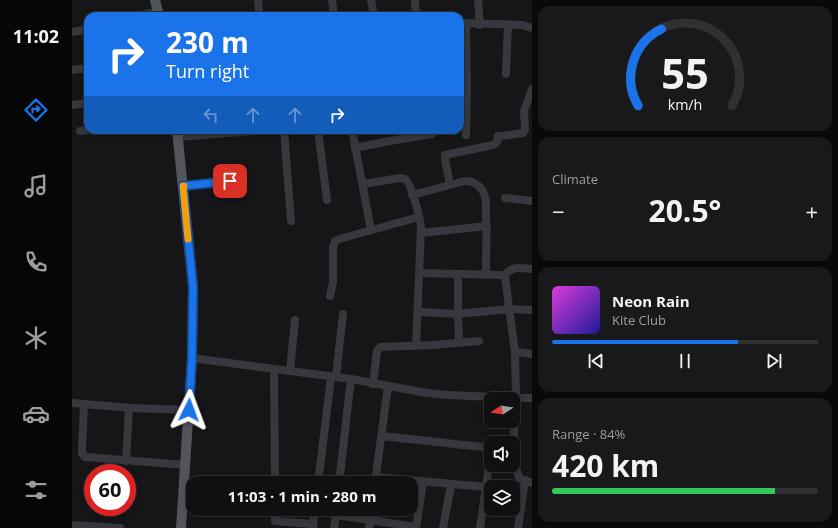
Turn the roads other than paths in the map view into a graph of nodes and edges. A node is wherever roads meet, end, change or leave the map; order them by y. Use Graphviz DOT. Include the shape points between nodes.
graph roads {
  1 [pos="155,0"];
  2 [pos="258,0"];
  3 [pos="332,0"];
  4 [pos="371,0"];
  5 [pos="415,0"];
  6 [pos="478,0"];
  7 [pos="158,12"];
  8 [pos="259,12"];
  9 [pos="334,12"];
  10 [pos="373,12"];
  11 [pos="416,12"];
  12 [pos="464,23"];
  13 [pos="480,25"];
  14 [pos="508,25"];
  15 [pos="532,28"];
  16 [pos="84,30"];
  17 [pos="72,32"];
  18 [pos="464,39"];
  19 [pos="84,68"];
  20 [pos="72,70"];
  21 [pos="506,74"];
  22 [pos="532,89"];
  23 [pos="84,104"];
  24 [pos="72,105"];
  25 [pos="524,116"];
  26 [pos="532,118"];
  27 [pos="177,134"];
  28 [pos="284,134"];
  29 [pos="319,134"];
  30 [pos="353,134"];
  31 [pos="432,134"];
  32 [pos="466,135"];
  33 [pos="356,148"];
  34 [pos="230,181"];
  35 [pos="363,184"];
  36 [pos="450,184"];
  37 [pos="183,186"];
  38 [pos="412,194"];
  39 [pos="505,198"];
  40 [pos="327,200"];
  41 [pos="532,201"];
  42 [pos="419,217"];
  43 [pos="291,221"];
  44 [pos="487,226"];
  45 [pos="371,230"];
  46 [pos="421,233"];
  47 [pos="532,269"];
  48 [pos="420,273"];
  49 [pos="458,274"];
  50 [pos="486,274"];
  51 [pos="504,276"];
  52 [pos="330,296"];
  53 [pos="509,309"];
  54 [pos="532,310"];
  55 [pos="418,312"];
  56 [pos="343,314"];
  57 [pos="458,314"];
  58 [pos="295,320"];
  59 [pos="479,341"];
  60 [pos="459,343"];
  61 [pos="416,346"];
  62 [pos="515,352"];
  63 [pos="532,354"];
  64 [pos="192,358"];
  65 [pos="274,369"];
  66 [pos="290,371"];
  67 [pos="333,377"];
  68 [pos="351,380"];
  69 [pos="373,384"];
  70 [pos="388,386"];
  71 [pos="516,392"];
  72 [pos="484,397"];
  73 [pos="520,398"];
  74 [pos="532,398"];
  75 [pos="72,403"];
  76 [pos="84,404"];
  77 [pos="128,408"];
  78 [pos="189,410"];
  79 [pos="382,436"];
  80 [pos="484,447"];
  81 [pos="126,461"];
  82 [pos="185,465"];
  83 [pos="517,472"];
  84 [pos="275,476"];
  85 [pos="319,476"];
  86 [pos="340,476"];
  87 [pos="377,476"];
  88 [pos="418,482"];
  89 [pos="423,482"];
  90 [pos="529,482"];
  91 [pos="450,485"];
  92 [pos="484,487"];
  93 [pos="484,501"];
  94 [pos="314,516"];
  95 [pos="336,516"];
  96 [pos="355,516"];
  97 [pos="371,516"];
  98 [pos="370,519"];
  99 [pos="72,525"];
  100 [pos="275,525"];
  101 [pos="313,526"];
  102 [pos="416,527"];
  103 [pos="120,528"];
  104 [pos="181,528"];
  105 [pos="334,528"];
  106 [pos="369,528"];
  107 [pos="443,528"];
  108 [pos="480,528"];
  109 [pos="518,528"];
  1 -- 7 [label="main road"];
  2 -- 8 [label="street"];
  3 -- 9 [label="street"];
  4 -- 10 [label="street"];
  5 -- 11 [label="street"];
  6 -- 13 [label="street"];
  12 -- 13 [label="street"];
  13 -- 14 [label="street"];
  14 -- 15 [label="street"];
  14 -- 21 [label="street"];
  16 -- 17 [label="street"];
  18 -- 32 [label="street"];
  19 -- 20 [label="street"];
  22 -- 25 [label="street"];
  23 -- 24 [label="street"];
  25 -- 26 [label="street"];
  25 -- 36 [label="street" via="523,133 498,136 497,142 493,145 445,155"];
  27 -- 37 [label="main road"];
  28 -- 43 [label="street"];
  29 -- 40 [label="street"];
  30 -- 33 [label="street"];
  31 -- 33 [label="street"];
  33 -- 35 [label="street"];
  34 -- 37 [label="street"];
  35 -- 38 [label="street" via="405,178"];
  35 -- 45 [label="street"];
  36 -- 38 [label="street"];
  36 -- 44 [label="street" via="469,180 481,188 486,200"];
  37 -- 64 [label="main road" via="193,287"];
  38 -- 42 [label="street"];
  39 -- 41 [label="street"];
  42 -- 45 [label="street"];
  42 -- 46 [label="street"];
  44 -- 46 [label="street"];
  44 -- 50 [label="street"];
  45 -- 52 [label="street" via="335,241"];
  46 -- 48 [label="street"];
  47 -- 51 [label="street" via="513,268"];
  48 -- 49 [label="street"];
  48 -- 55 [label="street"];
  49 -- 50 [label="street"];
  49 -- 57 [label="street"];
  50 -- 51 [label="street"];
  51 -- 53 [label="street"];
  53 -- 54 [label="street"];
  53 -- 57 [label="street"];
  53 -- 62 [label="street"];
  55 -- 57 [label="street"];
  55 -- 61 [label="street"];
  56 -- 67 [label="street"];
  57 -- 60 [label="street"];
  58 -- 66 [label="street"];
  59 -- 60 [label="street"];
  60 -- 61 [label="street"];
  61 -- 69 [label="street" via="378,348"];
  62 -- 63 [label="street"];
  62 -- 71 [label="street"];
  64 -- 65 [label="street"];
  64 -- 78 [label="main road"];
  65 -- 66 [label="street"];
  65 -- 84 [label="street"];
  66 -- 67 [label="street"];
  67 -- 68 [label="street"];
  67 -- 85 [label="street"];
  68 -- 69 [label="street"];
  68 -- 86 [label="street"];
  69 -- 70 [label="street"];
  70 -- 72 [label="street" via="449,395"];
  70 -- 79 [label="street"];
  73 -- 74 [label="street"];
  75 -- 76 [label="street"];
  76 -- 77 [label="street"];
  76 -- 81 [label="street" via="83,456"];
  77 -- 78 [label="street"];
  77 -- 81 [label="street"];
  78 -- 82 [label="main road"];
  79 -- 80 [label="street"];
  79 -- 87 [label="street"];
  81 -- 82 [label="street"];
  82 -- 104 [label="main road"];
  83 -- 90 [label="street" via="519,478"];
  88 -- 89 [label="street"];
  89 -- 91 [label="street"];
  89 -- 102 [label="street"];
  90 -- 109 [label="street"];
  91 -- 92 [label="street"];
  91 -- 107 [label="street"];
  93 -- 108 [label="street"];
  94 -- 101 [label="street"];
  95 -- 105 [label="street"];
  96 -- 98 [label="street"];
  97 -- 98 [label="street"];
  98 -- 102 [label="street"];
  98 -- 106 [label="street"];
  99 -- 103 [label="street"];
  100 -- 101 [label="street"];
}
